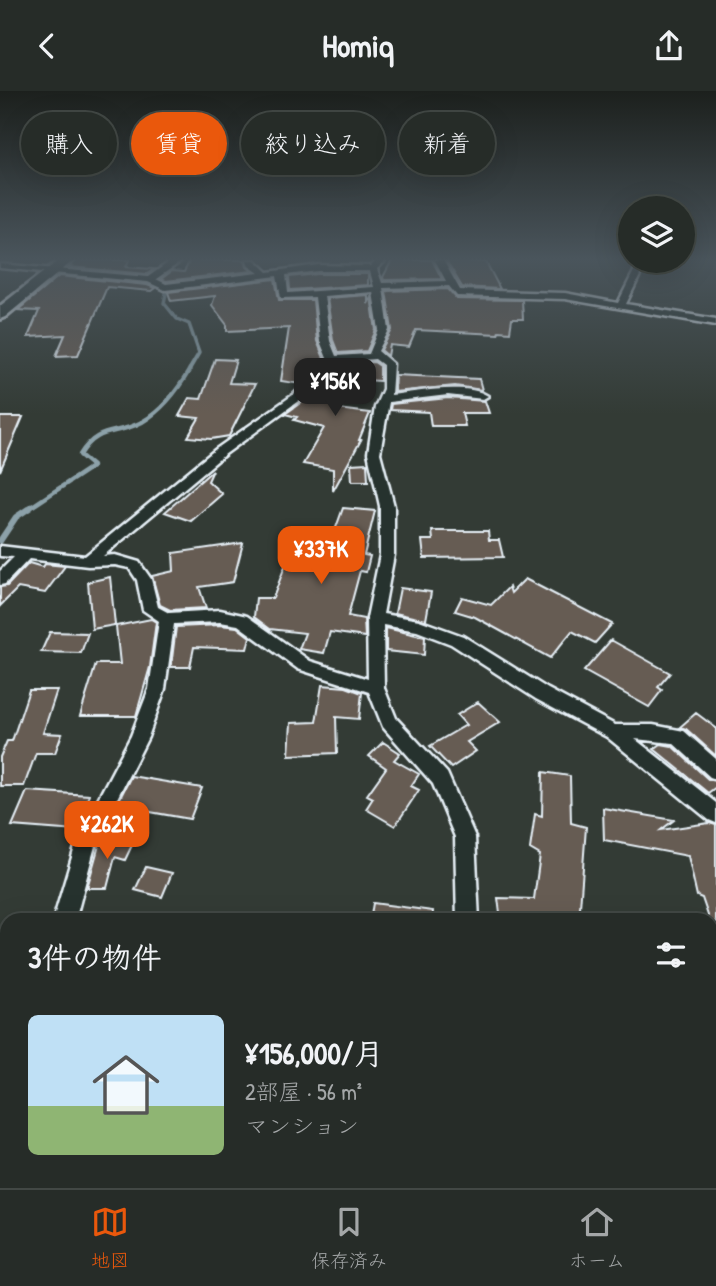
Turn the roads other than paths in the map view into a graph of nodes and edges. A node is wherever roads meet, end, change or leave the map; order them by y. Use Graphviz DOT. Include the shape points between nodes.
graph roads {
  1 [pos="321,311"];
  2 [pos="381,311"];
  3 [pos="652,311"];
  4 [pos="716,322"];
  5 [pos="375,356"];
  6 [pos="332,358"];
  7 [pos="483,396"];
  8 [pos="384,399"];
  9 [pos="0,551"];
  10 [pos="26,554"];
  11 [pos="88,561"];
  12 [pos="0,580"];
  13 [pos="375,618"];
  14 [pos="167,619"];
  15 [pos="376,688"];
  16 [pos="613,731"];
  17 [pos="716,771"];
  18 [pos="716,814"];
  19 [pos="66,913"];
  20 [pos="468,913"];
  1 -- 6 [label="street"];
  2 -- 5 [label="street" via="384,330"];
  3 -- 4 [label="street"];
  5 -- 6 [label="street"];
  5 -- 8 [label="street" via="388,364"];
  6 -- 11 [label="street" via="297,397 220,452"];
  7 -- 8 [label="street" via="441,393"];
  8 -- 13 [label="street" via="374,453 387,506 387,555"];
  9 -- 10 [label="street"];
  10 -- 11 [label="street"];
  10 -- 12 [label="street"];
  11 -- 14 [label="street" via="134,565 144,579 151,610"];
  13 -- 15 [label="street"];
  13 -- 16 [label="street" via="419,626 457,640 542,694"];
  14 -- 15 [label="street" via="220,616 242,620 304,665"];
  14 -- 19 [label="street" via="157,689 139,737 88,837"];
  15 -- 20 [label="street" via="389,722 440,779 465,837"];
  16 -- 17 [label="street" via="678,736"];
  16 -- 18 [label="street"];
}
